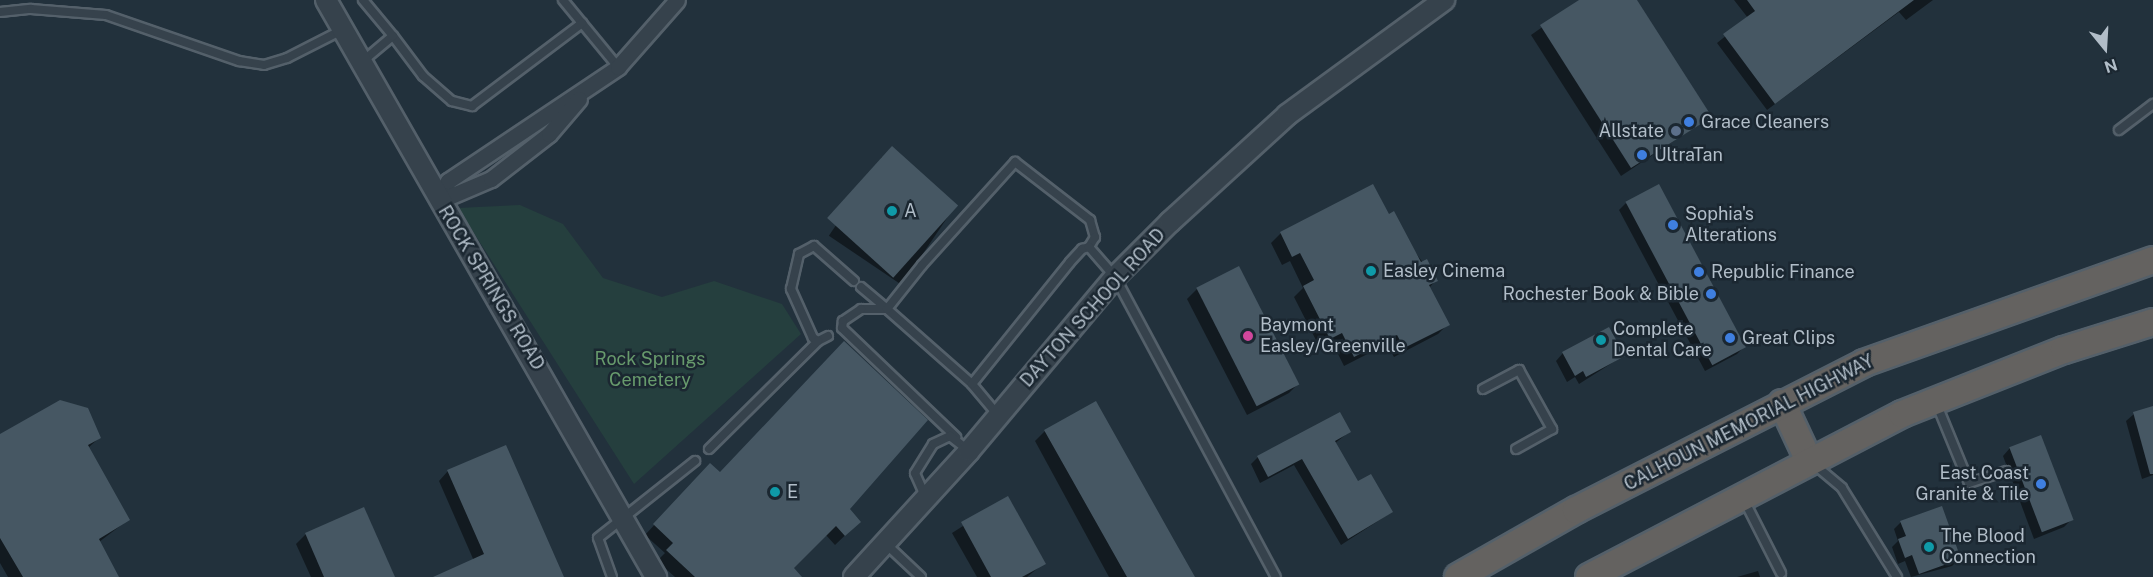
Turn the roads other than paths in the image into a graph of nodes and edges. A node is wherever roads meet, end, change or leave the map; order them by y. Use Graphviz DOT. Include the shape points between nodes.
graph roads {
  1 [pos="326,0"];
  2 [pos="363,0"];
  3 [pos="562,0"];
  4 [pos="677,0"];
  5 [pos="1440,1"];
  6 [pos="0,12"];
  7 [pos="582,23"];
  8 [pos="343,29"];
  9 [pos="393,36"];
  10 [pos="362,62"];
  11 [pos="618,67"];
  12 [pos="583,94"];
  13 [pos="2153,104"];
  14 [pos="2118,130"];
  15 [pos="439,201"];
  16 [pos="1089,247"];
  17 [pos="2153,260"];
  18 [pos="1115,277"];
  19 [pos="854,281"];
  20 [pos="861,287"];
  21 [pos="887,309"];
  22 [pos="2153,322"];
  23 [pos="835,332"];
  24 [pos="816,340"];
  25 [pos="972,384"];
  26 [pos="1483,389"];
  27 [pos="1935,401"];
  28 [pos="1782,403"];
  29 [pos="998,415"];
  30 [pos="962,444"];
  31 [pos="709,449"];
  32 [pos="1516,449"];
  33 [pos="1809,460"];
  34 [pos="695,461"];
  35 [pos="2006,471"];
  36 [pos="1742,496"];
  37 [pos="926,499"];
  38 [pos="625,520"];
  39 [pos="885,543"];
  40 [pos="1781,573"];
  41 [pos="612,577"];
  42 [pos="656,577"];
  43 [pos="854,577"];
  44 [pos="921,577"];
  45 [pos="1276,577"];
  46 [pos="1458,577"];
  47 [pos="1589,577"];
  48 [pos="1897,577"];
  1 -- 8 [label="street, ROCK SPRINGS ROAD"];
  2 -- 9 [label="lane"];
  3 -- 7 [label="lane"];
  4 -- 11 [label="street"];
  5 -- 18 [label="street, DAYTON SCHOOL ROAD" via="1331,80 1230,164"];
  6 -- 8 [label="lane" via="49,9 106,15 239,61 264,65 287,58"];
  7 -- 9 [label="lane" via="472,106 452,101 423,76"];
  7 -- 11 [label="lane"];
  8 -- 10 [label="street, ROCK SPRINGS ROAD"];
  9 -- 10 [label="lane"];
  10 -- 15 [label="street, ROCK SPRINGS ROAD"];
  11 -- 12 [label="street"];
  12 -- 15 [label="street" via="549,134 491,179"];
  12 -- 15 [label="street" via="543,114 448,182"];
  13 -- 14 [label="lane"];
  15 -- 38 [label="street, ROCK SPRINGS ROAD"];
  16 -- 18 [label="lane"];
  16 -- 21 [label="lane" via="1095,237 1090,220 1016,162"];
  16 -- 25 [label="lane" via="1082,249 1064,270"];
  17 -- 28 [label="highway, CALHOUN MEMORIAL HIGHWAY" via="1864,363"];
  18 -- 29 [label="street, DAYTON SCHOOL ROAD"];
  18 -- 45 [label="lane"];
  19 -- 24 [label="lane" via="814,246 799,254 792,289"];
  20 -- 21 [label="lane"];
  21 -- 23 [label="lane" via="868,308 852,313"];
  21 -- 25 [label="lane"];
  22 -- 27 [label="highway" via="2064,350"];
  23 -- 24 [label="lane"];
  23 -- 30 [label="lane"];
  24 -- 31 [label="lane"];
  25 -- 29 [label="lane"];
  26 -- 32 [label="lane" via="1519,370 1552,429"];
  27 -- 33 [label="highway"];
  27 -- 35 [label="lane" via="1969,483"];
  28 -- 33 [label="highway"];
  28 -- 46 [label="highway, CALHOUN MEMORIAL HIGHWAY"];
  29 -- 30 [label="street, DAYTON SCHOOL ROAD"];
  30 -- 37 [label="street, DAYTON SCHOOL ROAD"];
  30 -- 37 [label="lane" via="946,436 933,444 916,467"];
  33 -- 36 [label="highway"];
  33 -- 48 [label="lane" via="1842,488"];
  34 -- 38 [label="lane"];
  36 -- 40 [label="lane"];
  36 -- 47 [label="highway"];
  37 -- 39 [label="street, DAYTON SCHOOL ROAD"];
  38 -- 41 [label="lane" via="598,538"];
  38 -- 42 [label="street, ROCK SPRINGS ROAD"];
  39 -- 43 [label="street, DAYTON SCHOOL ROAD"];
  39 -- 44 [label="lane"];
}
